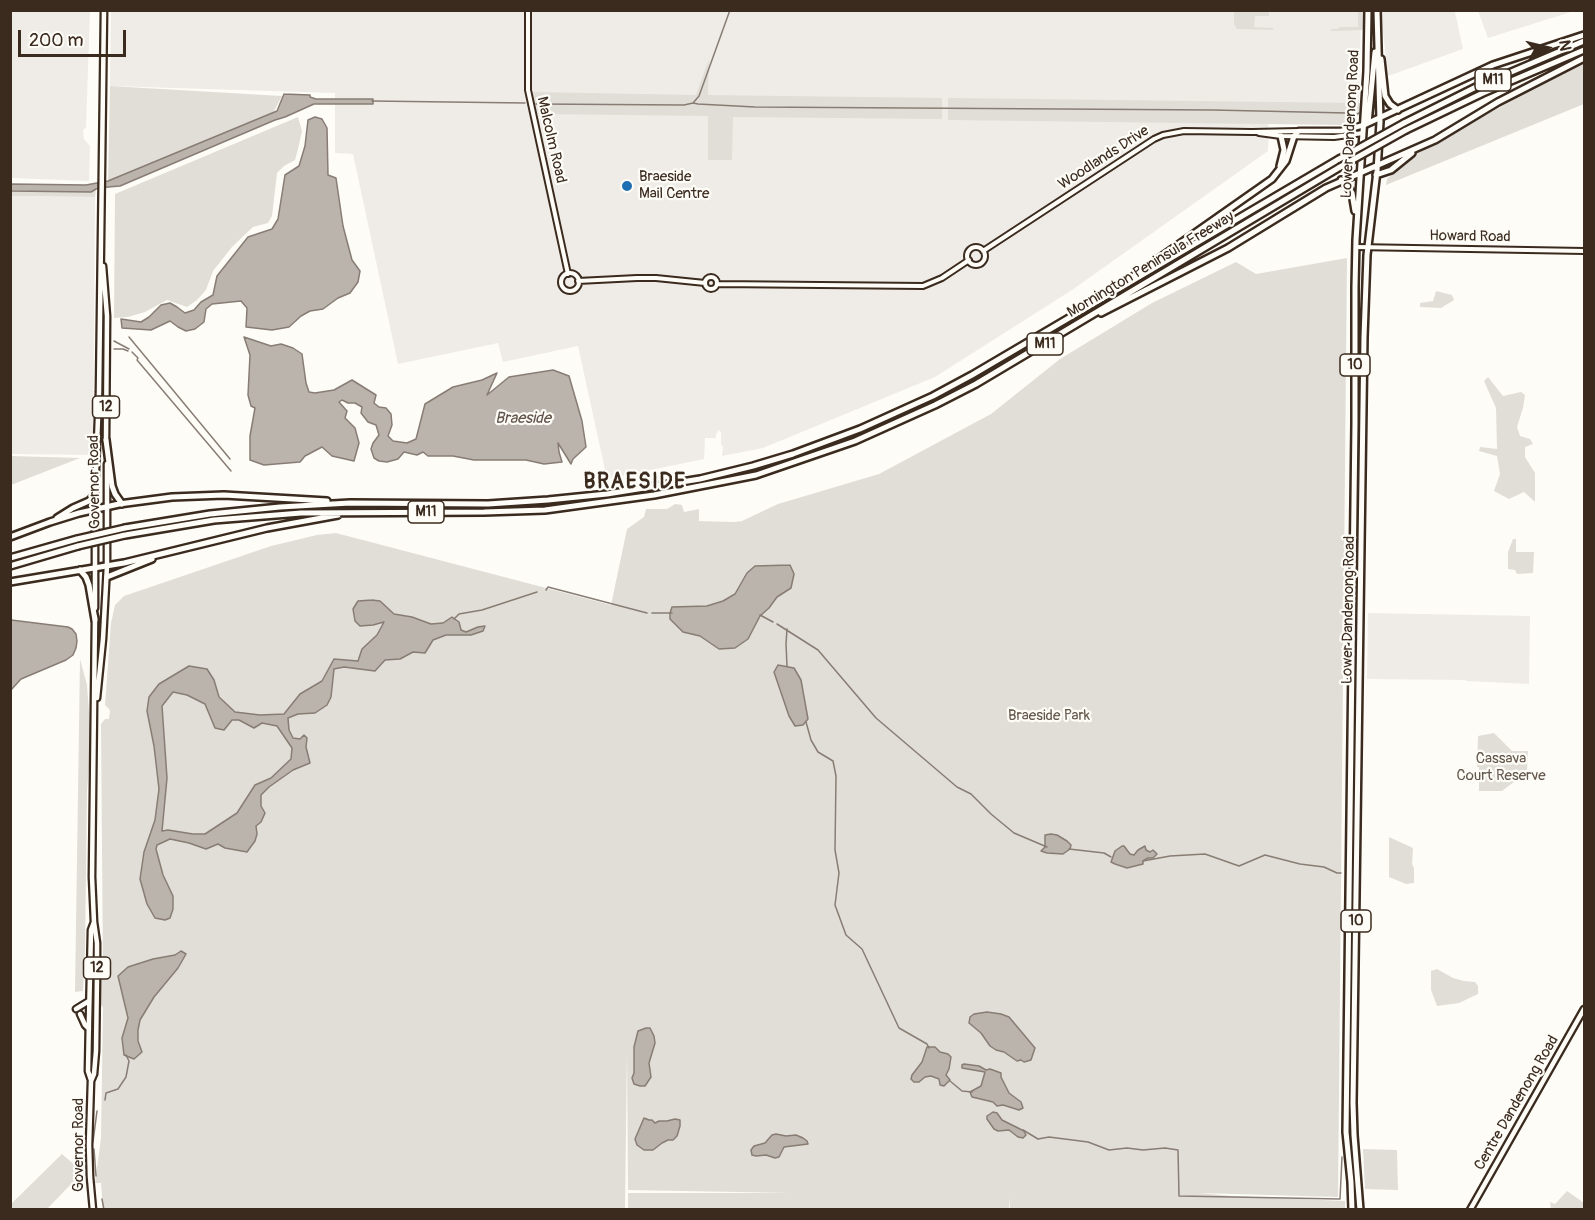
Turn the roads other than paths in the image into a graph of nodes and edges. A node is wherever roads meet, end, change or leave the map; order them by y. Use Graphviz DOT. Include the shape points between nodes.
graph roads {
  1 [pos="104,10"];
  2 [pos="528,10"];
  3 [pos="1368,10"];
  4 [pos="1377,10"];
  5 [pos="1377,35"];
  6 [pos="1584,35"];
  7 [pos="1584,41"];
  8 [pos="1378,46"];
  9 [pos="1584,50"];
  10 [pos="1584,58"];
  11 [pos="1398,110"];
  12 [pos="1380,118"];
  13 [pos="1366,124"];
  14 [pos="1299,131"];
  15 [pos="1252,132"];
  16 [pos="1363,133"];
  17 [pos="1281,136"];
  18 [pos="1294,136"];
  19 [pos="1429,142"];
  20 [pos="1377,166"];
  21 [pos="1360,172"];
  22 [pos="1277,173"];
  23 [pos="1376,175"];
  24 [pos="1341,180"];
  25 [pos="101,243"];
  26 [pos="1356,243"];
  27 [pos="1367,247"];
  28 [pos="983,251"];
  29 [pos="1584,251"];
  30 [pos="969,260"];
  31 [pos="568,274"];
  32 [pos="579,281"];
  33 [pos="705,283"];
  34 [pos="718,284"];
  35 [pos="1088,308"];
  36 [pos="976,384"];
  37 [pos="106,440"];
  38 [pos="95,495"];
  39 [pos="350,503"];
  40 [pos="122,504"];
  41 [pos="107,507"];
  42 [pos="95,509"];
  43 [pos="351,512"];
  44 [pos="50,522"];
  45 [pos="125,531"];
  46 [pos="10,537"];
  47 [pos="78,543"];
  48 [pos="162,554"];
  49 [pos="10,558"];
  50 [pos="10,566"];
  51 [pos="107,566"];
  52 [pos="96,568"];
  53 [pos="80,570"];
  54 [pos="106,577"];
  55 [pos="10,582"];
  56 [pos="95,620"];
  57 [pos="95,720"];
  58 [pos="94,922"];
  59 [pos="89,1001"];
  60 [pos="75,1009"];
  61 [pos="1584,1009"];
  62 [pos="80,1014"];
  63 [pos="89,1029"];
  64 [pos="91,1081"];
  65 [pos="93,1209"];
  66 [pos="1352,1209"];
  67 [pos="1360,1209"];
  68 [pos="1470,1209"];
  1 -- 25 [label="main road, Governor Road / 12"];
  2 -- 31 [label="street, Malcolm Road" via="529,95"];
  3 -- 13 [label="highway, Lower Dandenong Road"];
  4 -- 5 [label="highway, Lower Dandenong Road / 10"];
  5 -- 8 [label="highway, Lower Dandenong Road / 10"];
  5 -- 13 [label="highway"];
  6 -- 11 [label="highway" via="1493,65"];
  7 -- 35 [label="highway, Mornington Peninsula Freeway / M11, bridge" via="1404,123"];
  8 -- 11 [label="highway" via="1385,96"];
  8 -- 12 [label="highway, Lower Dandenong Road / 10"];
  9 -- 36 [label="highway, Mornington Peninsula Freeway / M11, bridge" via="1406,130"];
  10 -- 19 [label="highway"];
  11 -- 12 [label="highway"];
  12 -- 13 [label="highway"];
  12 -- 20 [label="highway, Lower Dandenong Road / 10"];
  13 -- 14 [label="main road, Woodlands Drive" via="1341,130"];
  13 -- 16 [label="highway"];
  14 -- 15 [label="street, Woodlands Drive"];
  14 -- 18 [label="main road"];
  15 -- 17 [label="street, Woodlands Drive"];
  15 -- 28 [label="street, Woodlands Drive" via="1184,131 1163,135"];
  16 -- 18 [label="street, Woodlands Drive"];
  16 -- 21 [label="highway, Lower Dandenong Road / 10"];
  17 -- 18 [label="street, Woodlands Drive"];
  17 -- 22 [label="highway" via="1284,152"];
  18 -- 22 [label="highway" via="1286,161"];
  19 -- 20 [label="highway"];
  19 -- 23 [label="highway" via="1391,170"];
  20 -- 21 [label="highway"];
  20 -- 23 [label="highway, Lower Dandenong Road / 10"];
  21 -- 24 [label="highway"];
  21 -- 26 [label="highway, Lower Dandenong Road / 10"];
  22 -- 35 [label="highway"];
  23 -- 27 [label="highway, Lower Dandenong Road / 10"];
  24 -- 26 [label="highway" via="1353,197"];
  24 -- 36 [label="highway" via="1218,254 1097,315"];
  25 -- 37 [label="main road, Governor Road / 12" via="107,316"];
  25 -- 38 [label="main road, Governor Road / 12"];
  26 -- 27 [label="street, Howard Road"];
  26 -- 66 [label="highway, Lower Dandenong Road / 10" via="1346,1132"];
  27 -- 29 [label="street, Howard Road"];
  27 -- 67 [label="highway, Lower Dandenong Road / 10" via="1353,1103"];
  28 -- 30 [label="street" via="979,247 971,249"];
  28 -- 30 [label="street" via="981,263"];
  30 -- 34 [label="street" via="922,286"];
  31 -- 32 [label="street"];
  31 -- 32 [label="street" via="561,279 564,289 574,290"];
  32 -- 33 [label="street" via="647,278"];
  33 -- 34 [label="street" via="711,290"];
  33 -- 34 [label="street" via="711,277"];
  35 -- 39 [label="highway, Mornington Peninsula Freeway / M11" via="933,396 860,429 753,466 700,479 548,500 489,504"];
  36 -- 43 [label="highway, Mornington Peninsula Freeway / M11" via="855,441 728,481 545,510"];
  37 -- 40 [label="highway" via="112,486"];
  37 -- 41 [label="main road, Governor Road / 12"];
  38 -- 42 [label="main road, Governor Road / 12"];
  38 -- 44 [label="highway"];
  39 -- 40 [label="highway" via="224,495"];
  39 -- 45 [label="highway, Mornington Peninsula Freeway / M11" via="238,510"];
  40 -- 41 [label="highway"];
  41 -- 42 [label="highway"];
  41 -- 51 [label="main road, Governor Road / 12"];
  42 -- 44 [label="highway"];
  42 -- 52 [label="main road, Governor Road / 12"];
  43 -- 45 [label="highway, Mornington Peninsula Freeway / M11" via="225,519"];
  43 -- 48 [label="highway"];
  44 -- 46 [label="highway"];
  45 -- 47 [label="highway, Mornington Peninsula Freeway / M11, bridge"];
  47 -- 49 [label="highway, Mornington Peninsula Freeway / M11"];
  47 -- 50 [label="highway, Mornington Peninsula Freeway / M11"];
  48 -- 51 [label="highway"];
  48 -- 54 [label="highway"];
  51 -- 52 [label="highway"];
  51 -- 54 [label="main road, Governor Road / 12"];
  52 -- 53 [label="highway"];
  52 -- 56 [label="main road, Governor Road / 12"];
  53 -- 55 [label="highway"];
  53 -- 56 [label="highway" via="89,585"];
  54 -- 57 [label="main road, Governor Road / 12"];
  56 -- 57 [label="main road, Governor Road / 12"];
  57 -- 58 [label="main road, Governor Road / 12"];
  58 -- 59 [label="main road, Governor Road / 12"];
  58 -- 64 [label="main road, Governor Road / 12" via="97,1023"];
  59 -- 60 [label="main road"];
  59 -- 63 [label="main road, Governor Road / 12"];
  61 -- 68 [label="main road, Centre Dandenong Road"];
  62 -- 63 [label="main road"];
  63 -- 64 [label="main road, Governor Road / 12"];
  64 -- 65 [label="main road, Governor Road / 12" via="89,1159"];
}
